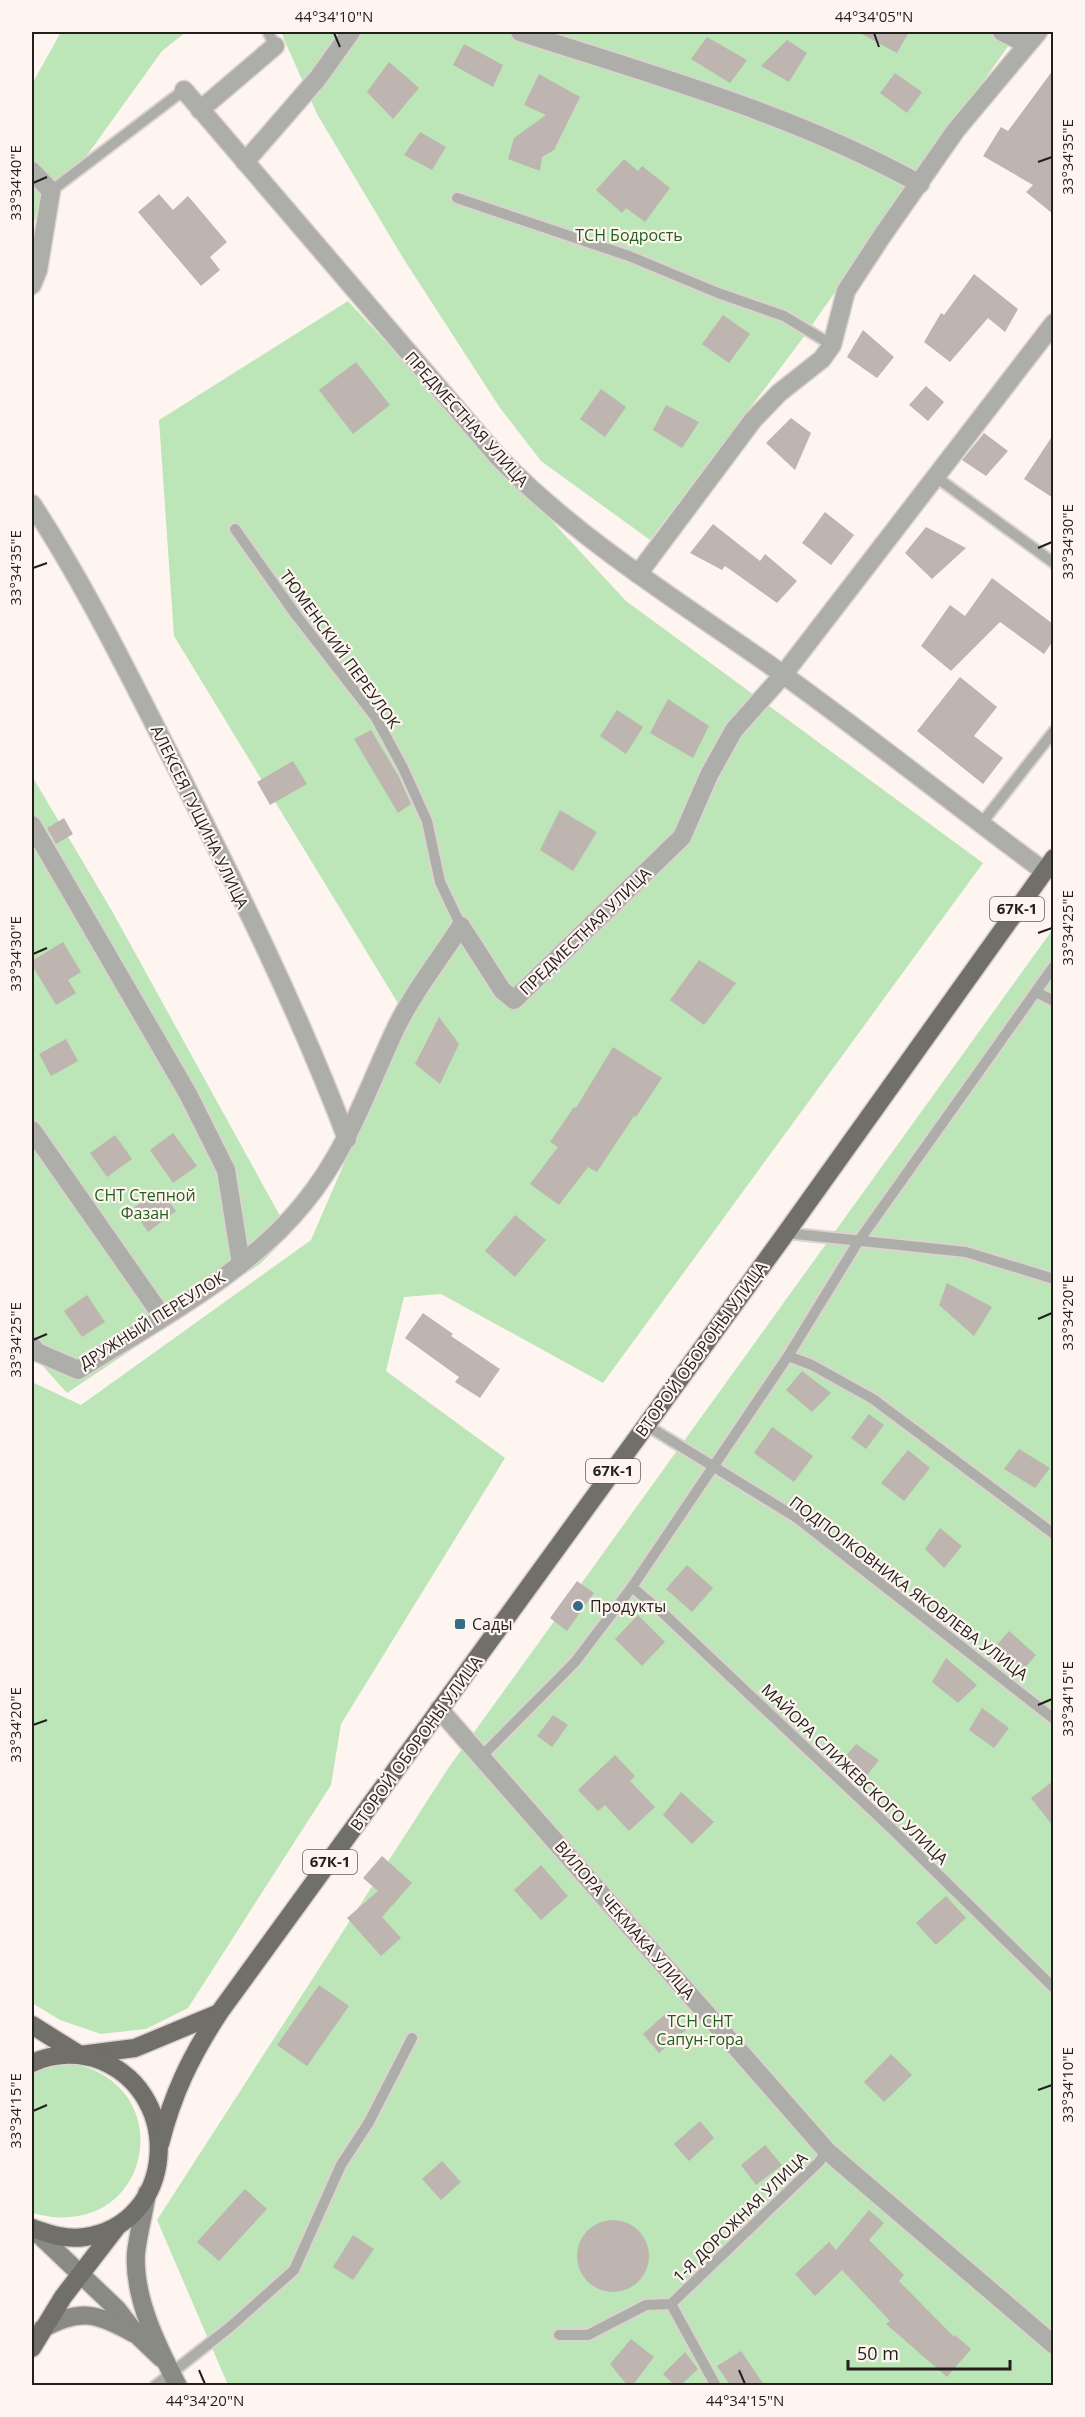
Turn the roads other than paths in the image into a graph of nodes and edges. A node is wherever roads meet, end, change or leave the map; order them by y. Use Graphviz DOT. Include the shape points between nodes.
graph roads {
  1 [pos="351,32"];
  2 [pos="520,32"];
  3 [pos="1002,32"];
  4 [pos="1033,38"];
  5 [pos="272,39"];
  6 [pos="183,90"];
  7 [pos="200,110"];
  8 [pos="245,162"];
  9 [pos="32,171"];
  10 [pos="920,184"];
  11 [pos="51,191"];
  12 [pos="457,198"];
  13 [pos="32,285"];
  14 [pos="1053,323"];
  15 [pos="832,345"];
  16 [pos="936,477"];
  17 [pos="32,504"];
  18 [pos="235,529"];
  19 [pos="1053,563"];
  20 [pos="638,574"];
  21 [pos="783,675"];
  22 [pos="1053,731"];
  23 [pos="981,824"];
  24 [pos="32,825"];
  25 [pos="1049,865"];
  26 [pos="461,926"];
  27 [pos="1053,966"];
  28 [pos="1036,992"];
  29 [pos="1053,1001"];
  30 [pos="32,1130"];
  31 [pos="348,1139"];
  32 [pos="786,1233"];
  33 [pos="858,1242"];
  34 [pos="241,1264"];
  35 [pos="1053,1279"];
  36 [pos="162,1316"];
  37 [pos="32,1346"];
  38 [pos="32,1355"];
  39 [pos="788,1356"];
  40 [pos="57,1361"];
  41 [pos="646,1425"];
  42 [pos="712,1466"];
  43 [pos="1053,1534"];
  44 [pos="632,1587"];
  45 [pos="439,1709"];
  46 [pos="1053,1719"];
  47 [pos="481,1757"];
  48 [pos="1053,1988"];
  49 [pos="219,2013"];
  50 [pos="32,2025"];
  51 [pos="411,2038"];
  52 [pos="80,2055"];
  53 [pos="32,2063"];
  54 [pos="160,2144"];
  55 [pos="827,2151"];
  56 [pos="147,2193"];
  57 [pos="119,2224"];
  58 [pos="32,2228"];
  59 [pos="81,2273"];
  60 [pos="671,2304"];
  61 [pos="42,2329"];
  62 [pos="137,2335"];
  63 [pos="559,2335"];
  64 [pos="1053,2345"];
  65 [pos="32,2348"];
  66 [pos="172,2373"];
  67 [pos="155,2385"];
  68 [pos="716,2385"];
  1 -- 8 [label="street" via="318,78"];
  2 -- 10 [label="street" via="774,116 870,156"];
  3 -- 4 [label="street"];
  4 -- 10 [label="street" via="956,130"];
  5 -- 7 [label="street"];
  6 -- 7 [label="street, ПРЕДМЕСТНАЯ УЛИЦА"];
  6 -- 11 [label="lane"];
  7 -- 8 [label="street, ПРЕДМЕСТНАЯ УЛИЦА"];
  8 -- 20 [label="street, ПРЕДМЕСТНАЯ УЛИЦА" via="498,457 548,505"];
  9 -- 11 [label="street"];
  10 -- 15 [label="street" via="846,291"];
  11 -- 13 [label="street"];
  12 -- 15 [label="lane" via="629,256 784,316"];
  14 -- 16 [label="street"];
  15 -- 20 [label="street" via="822,359 779,393 753,420"];
  16 -- 19 [label="lane"];
  16 -- 21 [label="street"];
  17 -- 31 [label="street, АЛЕКСЕЯ ГУЩИНА УЛИЦА" via="58,544 204,822"];
  18 -- 26 [label="lane, ТЮМЕНСКИЙ ПЕРЕУЛОК" via="376,718 428,821 440,882"];
  20 -- 21 [label="street, ПРЕДМЕСТНАЯ УЛИЦА"];
  21 -- 23 [label="street, ПРЕДМЕСТНАЯ УЛИЦА"];
  21 -- 26 [label="street, ПРЕДМЕСТНАЯ УЛИЦА" via="734,730 682,837 514,1000 502,990"];
  22 -- 23 [label="lane"];
  23 -- 25 [label="street, ПРЕДМЕСТНАЯ УЛИЦА"];
  24 -- 34 [label="street" via="188,1094 226,1170"];
  25 -- 32 [label="main road, ВТОРОЙ ОБОРОНЫ УЛИЦА / 67К-1"];
  26 -- 31 [label="street" via="396,1028"];
  27 -- 28 [label="lane"];
  28 -- 29 [label="lane"];
  28 -- 33 [label="lane"];
  30 -- 36 [label="street"];
  31 -- 34 [label="street, ДРУЖНЫЙ ПЕРЕУЛОК" via="305,1202"];
  32 -- 33 [label="lane"];
  32 -- 41 [label="main road, ВТОРОЙ ОБОРОНЫ УЛИЦА / 67К-1"];
  33 -- 35 [label="lane" via="966,1252"];
  33 -- 39 [label="lane"];
  34 -- 36 [label="street, ДРУЖНЫЙ ПЕРЕУЛОК"];
  36 -- 40 [label="street, ДРУЖНЫЙ ПЕРЕУЛОК" via="78,1370"];
  37 -- 40 [label="street, ДРУЖНЫЙ ПЕРЕУЛОК" via="37,1353"];
  38 -- 40 [label="street"];
  39 -- 42 [label="lane"];
  39 -- 43 [label="lane" via="873,1399"];
  41 -- 42 [label="lane, ПОДПОЛКОВНИКА ЯКОВЛЕВА УЛИЦА"];
  41 -- 45 [label="main road, ВТОРОЙ ОБОРОНЫ УЛИЦА / 67К-1"];
  42 -- 44 [label="lane"];
  42 -- 46 [label="lane, ПОДПОЛКОВНИКА ЯКОВЛЕВА УЛИЦА" via="797,1518"];
  44 -- 47 [label="lane" via="575,1662"];
  44 -- 48 [label="lane, МАЙОРА СЛИЖЕВСКОГО УЛИЦА" via="892,1829"];
  45 -- 47 [label="street, ВИЛОРА ЧЕКМАКА УЛИЦА"];
  45 -- 49 [label="main road, ВТОРОЙ ОБОРОНЫ УЛИЦА / 67К-1"];
  47 -- 55 [label="street, ВИЛОРА ЧЕКМАКА УЛИЦА"];
  49 -- 52 [label="main road, 67К-1" via="135,2048"];
  49 -- 54 [label="main road, 67К-1" via="182,2076"];
  50 -- 52 [label="main road"];
  51 -- 66 [label="lane" via="369,2122 341,2165 294,2270"];
  52 -- 53 [label="main road, 67К-1" via="49,2057"];
  52 -- 54 [label="main road, 67К-1" via="111,2065 136,2085 154,2112"];
  54 -- 56 [label="main road, 67К-1" via="157,2169"];
  55 -- 60 [label="lane, 1-Я ДОРОЖНАЯ УЛИЦА"];
  55 -- 64 [label="street, ВИЛОРА ЧЕКМАКА УЛИЦА"];
  56 -- 57 [label="main road, 67К-1"];
  56 -- 66 [label="main road, 67К-1" via="136,2271 149,2322"];
  57 -- 58 [label="main road, 67К-1" via="84,2237 64,2238"];
  57 -- 59 [label="main road"];
  58 -- 59 [label="main road, 67К-1"];
  59 -- 61 [label="main road"];
  59 -- 62 [label="main road, 67К-1"];
  60 -- 63 [label="lane" via="646,2305 588,2335"];
  60 -- 68 [label="lane"];
  61 -- 62 [label="main road" via="81,2314 112,2322"];
  61 -- 65 [label="main road"];
  62 -- 66 [label="main road, 67К-1"];
  66 -- 67 [label="lane"];
}
